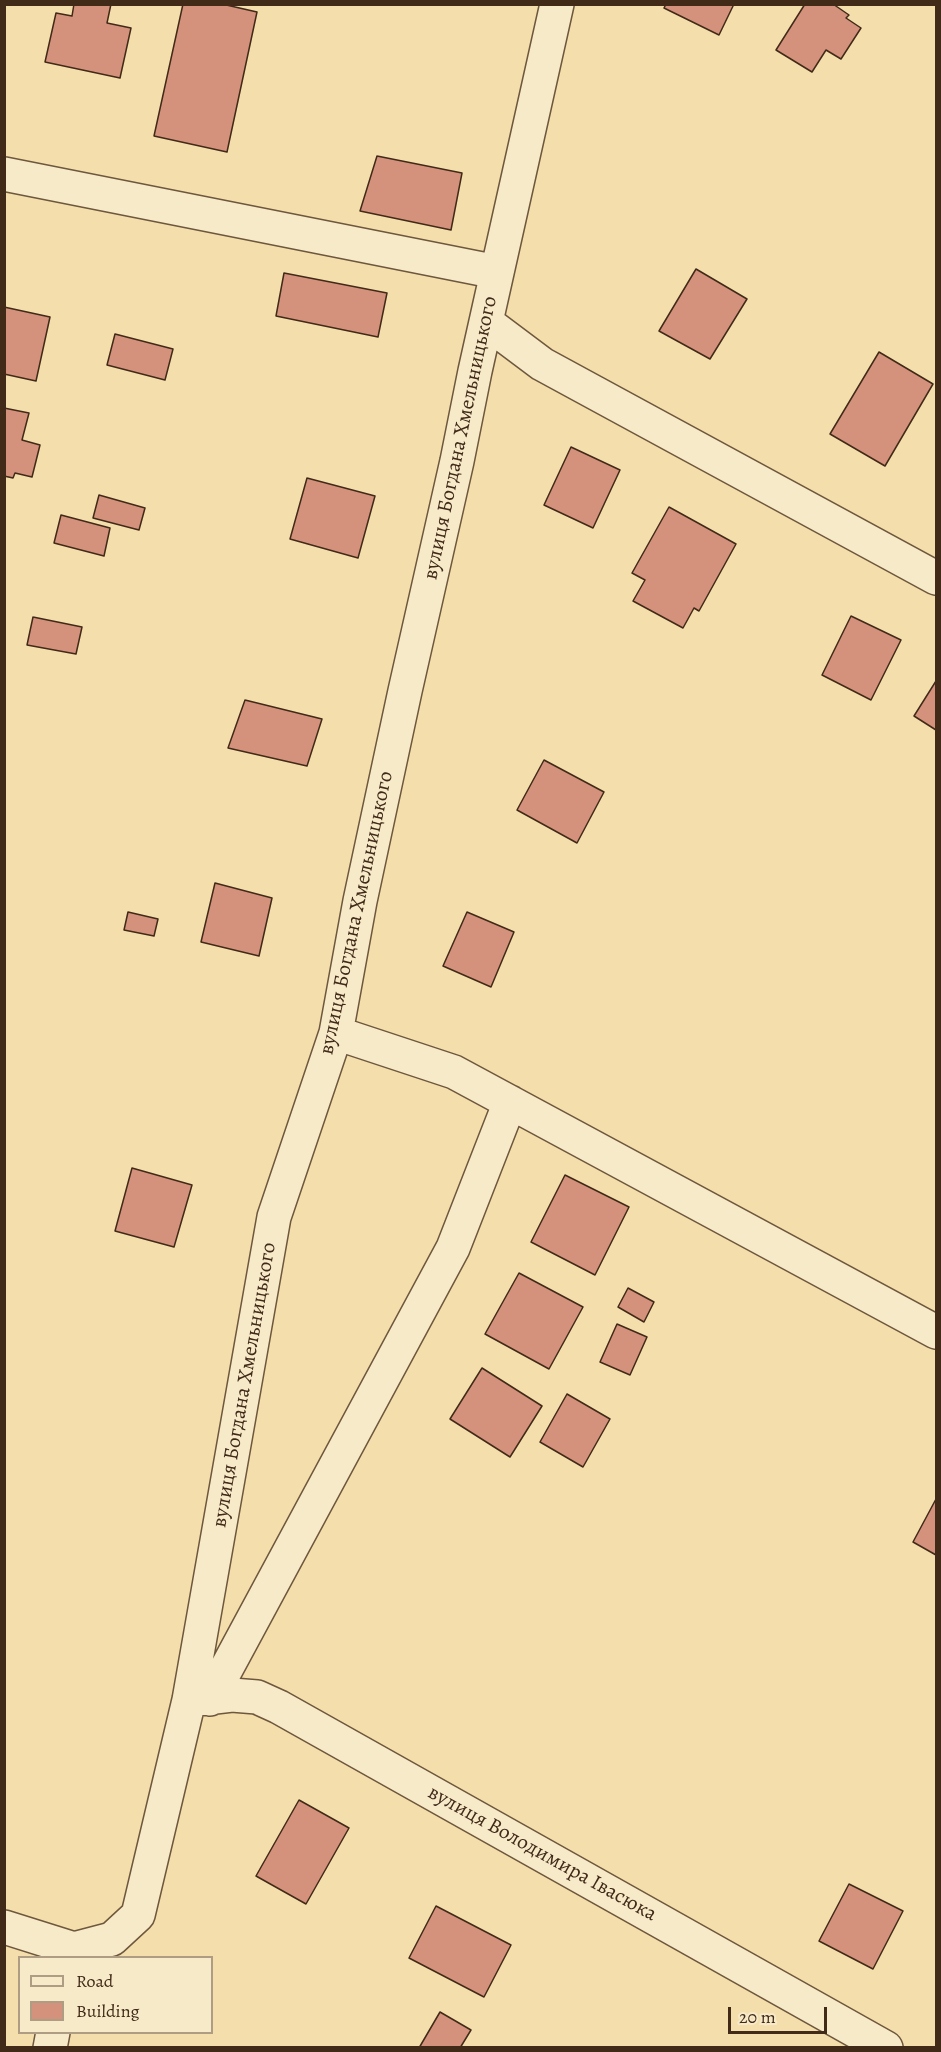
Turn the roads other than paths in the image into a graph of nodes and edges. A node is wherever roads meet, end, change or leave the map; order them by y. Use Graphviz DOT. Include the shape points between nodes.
graph roads {
  1 [pos="556,4"];
  2 [pos="4,174"];
  3 [pos="497,272"];
  4 [pos="486,322"];
  5 [pos="936,578"];
  6 [pos="336,1033"];
  7 [pos="510,1102"];
  8 [pos="936,1332"];
  9 [pos="200,1700"];
  10 [pos="4,1927"];
  11 [pos="73,1953"];
  12 [pos="886,2048"];
  1 -- 3 [label="street, вулиця Богдана Хмельницького"];
  2 -- 3 [label="street"];
  3 -- 4 [label="street, вулиця Богдана Хмельницького"];
  4 -- 5 [label="street" via="542,364"];
  4 -- 6 [label="street, вулиця Богдана Хмельницького" via="360,901"];
  6 -- 7 [label="street" via="454,1072"];
  6 -- 9 [label="street, вулиця Богдана Хмельницького" via="274,1217"];
  7 -- 8 [label="street"];
  7 -- 9 [label="street" via="453,1248"];
  9 -- 11 [label="street, вулиця Богдана Хмельницького" via="138,1915 112,1939"];
  9 -- 12 [label="street, вулиця Володимира Івасюка" via="232,1695 257,1697 279,1707"];
  10 -- 11 [label="street"];
}
